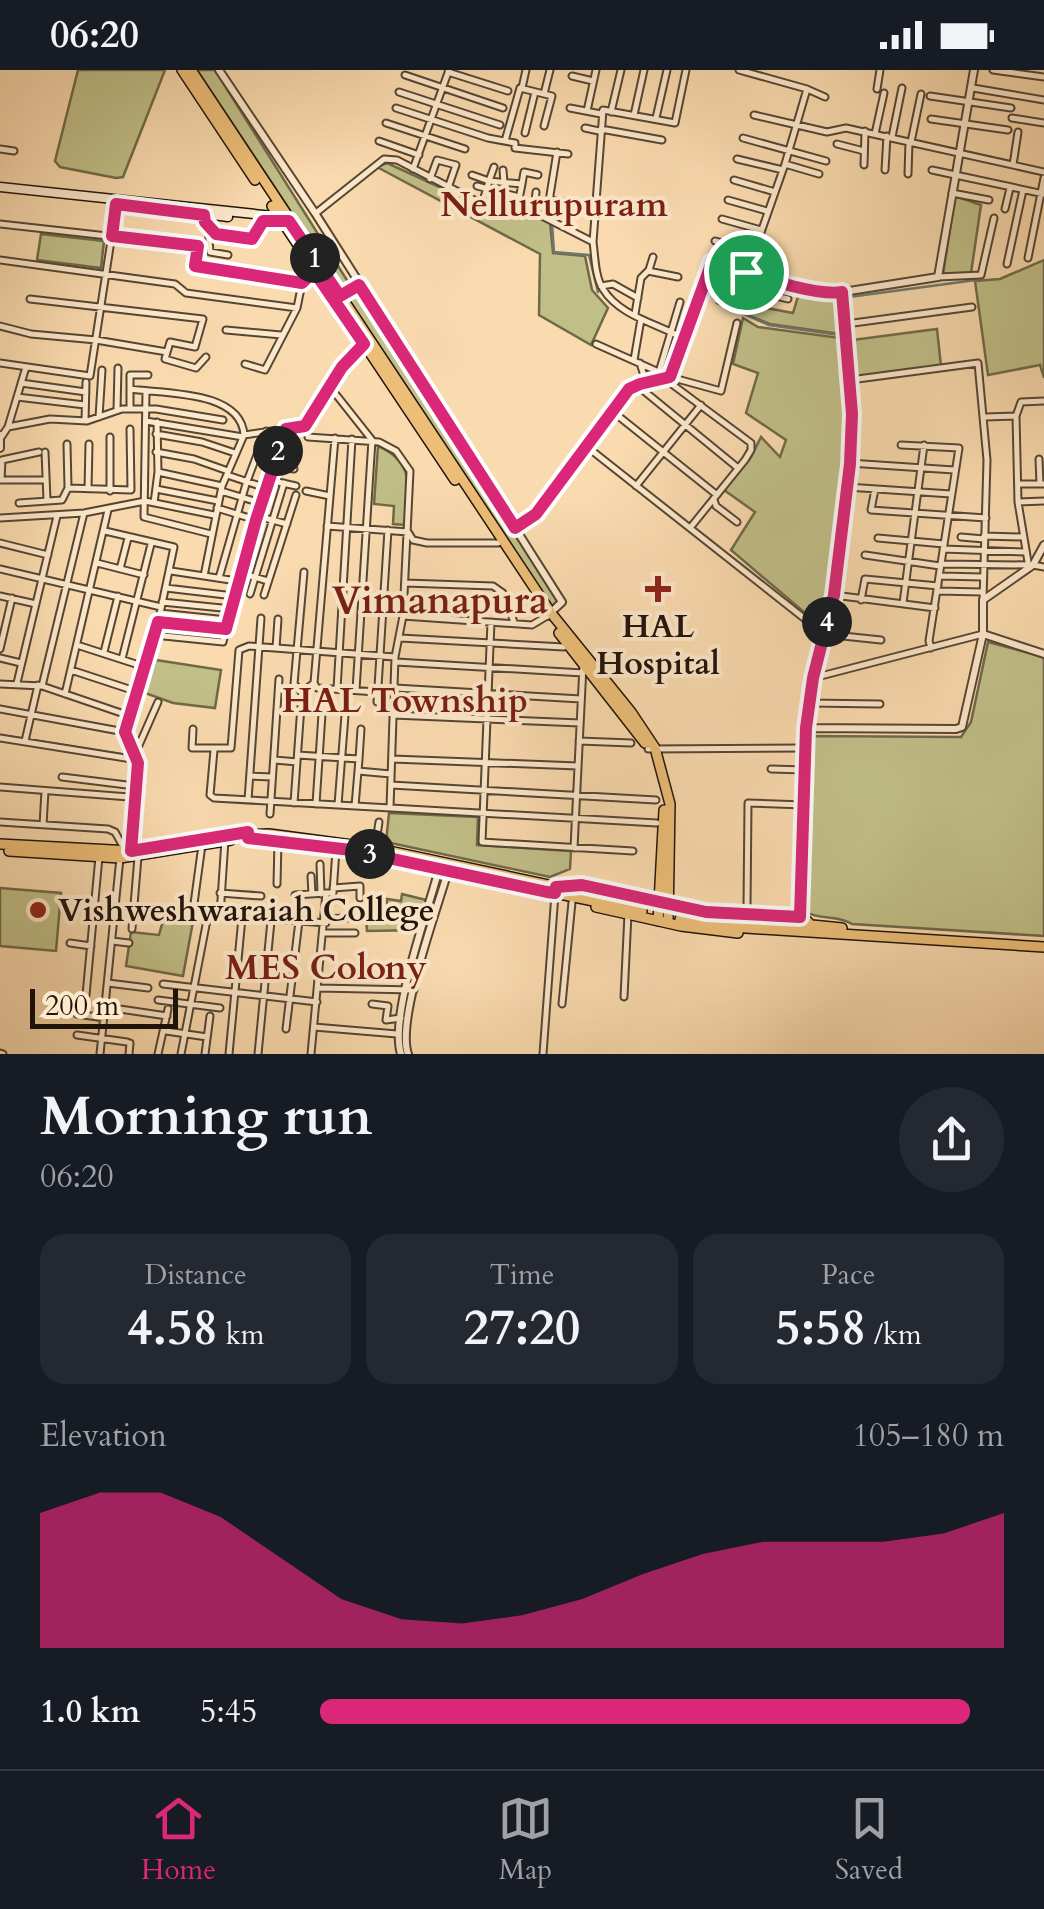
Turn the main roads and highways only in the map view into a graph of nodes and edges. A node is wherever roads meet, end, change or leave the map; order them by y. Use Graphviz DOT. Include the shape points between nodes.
graph roads {
  1 [pos="182,70"];
  2 [pos="191,70"];
  3 [pos="0,186"];
  4 [pos="114,201"];
  5 [pos="284,220"];
  6 [pos="359,285"];
  7 [pos="337,298"];
  8 [pos="367,342"];
  9 [pos="549,614"];
  10 [pos="248,835"];
  11 [pos="0,847"];
  12 [pos="128,854"];
  13 [pos="557,891"];
  14 [pos="665,903"];
  15 [pos="643,908"];
  16 [pos="680,915"];
  17 [pos="663,922"];
  18 [pos="808,928"];
  19 [pos="1044,944"];
  1 -- 5 [label="main road"];
  2 -- 5 [label="main road"];
  3 -- 4 [label="main road"];
  4 -- 5 [label="main road"];
  4 -- 5 [label="main road"];
  5 -- 7 [label="main road"];
  5 -- 7 [label="main road"];
  6 -- 7 [label="main road"];
  7 -- 8 [label="main road"];
  8 -- 9 [label="main road"];
  8 -- 9 [label="main road"];
  9 -- 14 [label="main road" via="585,666 631,712 652,749 670,804"];
  10 -- 12 [label="main road"];
  10 -- 12 [label="main road"];
  10 -- 13 [label="main road"];
  10 -- 13 [label="main road" via="375,848"];
  11 -- 12 [label="main road"];
  11 -- 12 [label="main road"];
  13 -- 14 [label="main road" via="582,885"];
  13 -- 15 [label="main road"];
  13 -- 17 [label="main road" via="572,902"];
  14 -- 17 [label="main road"];
  14 -- 18 [label="main road" via="800,917"];
  16 -- 18 [label="main road"];
  17 -- 18 [label="main road" via="770,935"];
  18 -- 19 [label="main road"];
}
